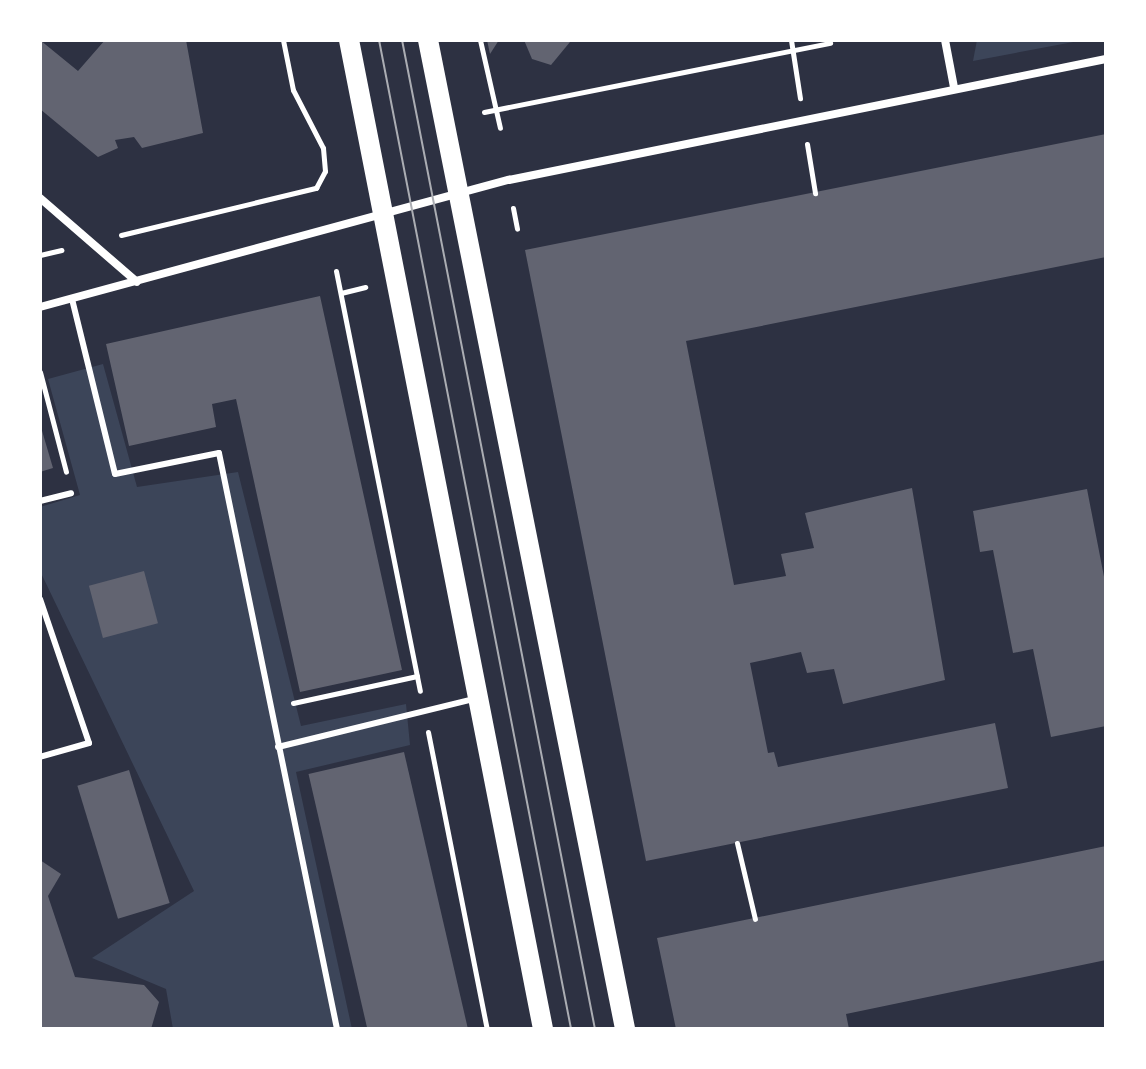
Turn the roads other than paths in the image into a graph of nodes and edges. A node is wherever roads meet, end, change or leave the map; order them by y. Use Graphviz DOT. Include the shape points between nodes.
graph roads {
  1 [pos="349,40"];
  2 [pos="428,40"];
  3 [pos="945,40"];
  4 [pos="1106,59"];
  5 [pos="954,87"];
  6 [pos="459,195"];
  7 [pos="40,198"];
  8 [pos="385,219"];
  9 [pos="137,282"];
  10 [pos="72,299"];
  11 [pos="40,307"];
  12 [pos="71,493"];
  13 [pos="40,501"];
  14 [pos="40,599"];
  15 [pos="479,697"];
  16 [pos="278,747"];
  17 [pos="40,757"];
  18 [pos="337,1029"];
  19 [pos="543,1029"];
  20 [pos="625,1029"];
  1 -- 8 [label="main road"];
  2 -- 6 [label="main road"];
  3 -- 5 [label="street"];
  4 -- 5 [label="street"];
  5 -- 6 [label="street"];
  6 -- 8 [label="street"];
  6 -- 20 [label="main road"];
  7 -- 9 [label="street"];
  8 -- 9 [label="street"];
  8 -- 15 [label="main road"];
  9 -- 10 [label="street"];
  10 -- 11 [label="street"];
  10 -- 16 [label="lane" via="115,474 219,453"];
  12 -- 13 [label="lane"];
  14 -- 17 [label="lane" via="89,743"];
  15 -- 16 [label="lane"];
  15 -- 19 [label="main road"];
  16 -- 18 [label="lane"];
}
